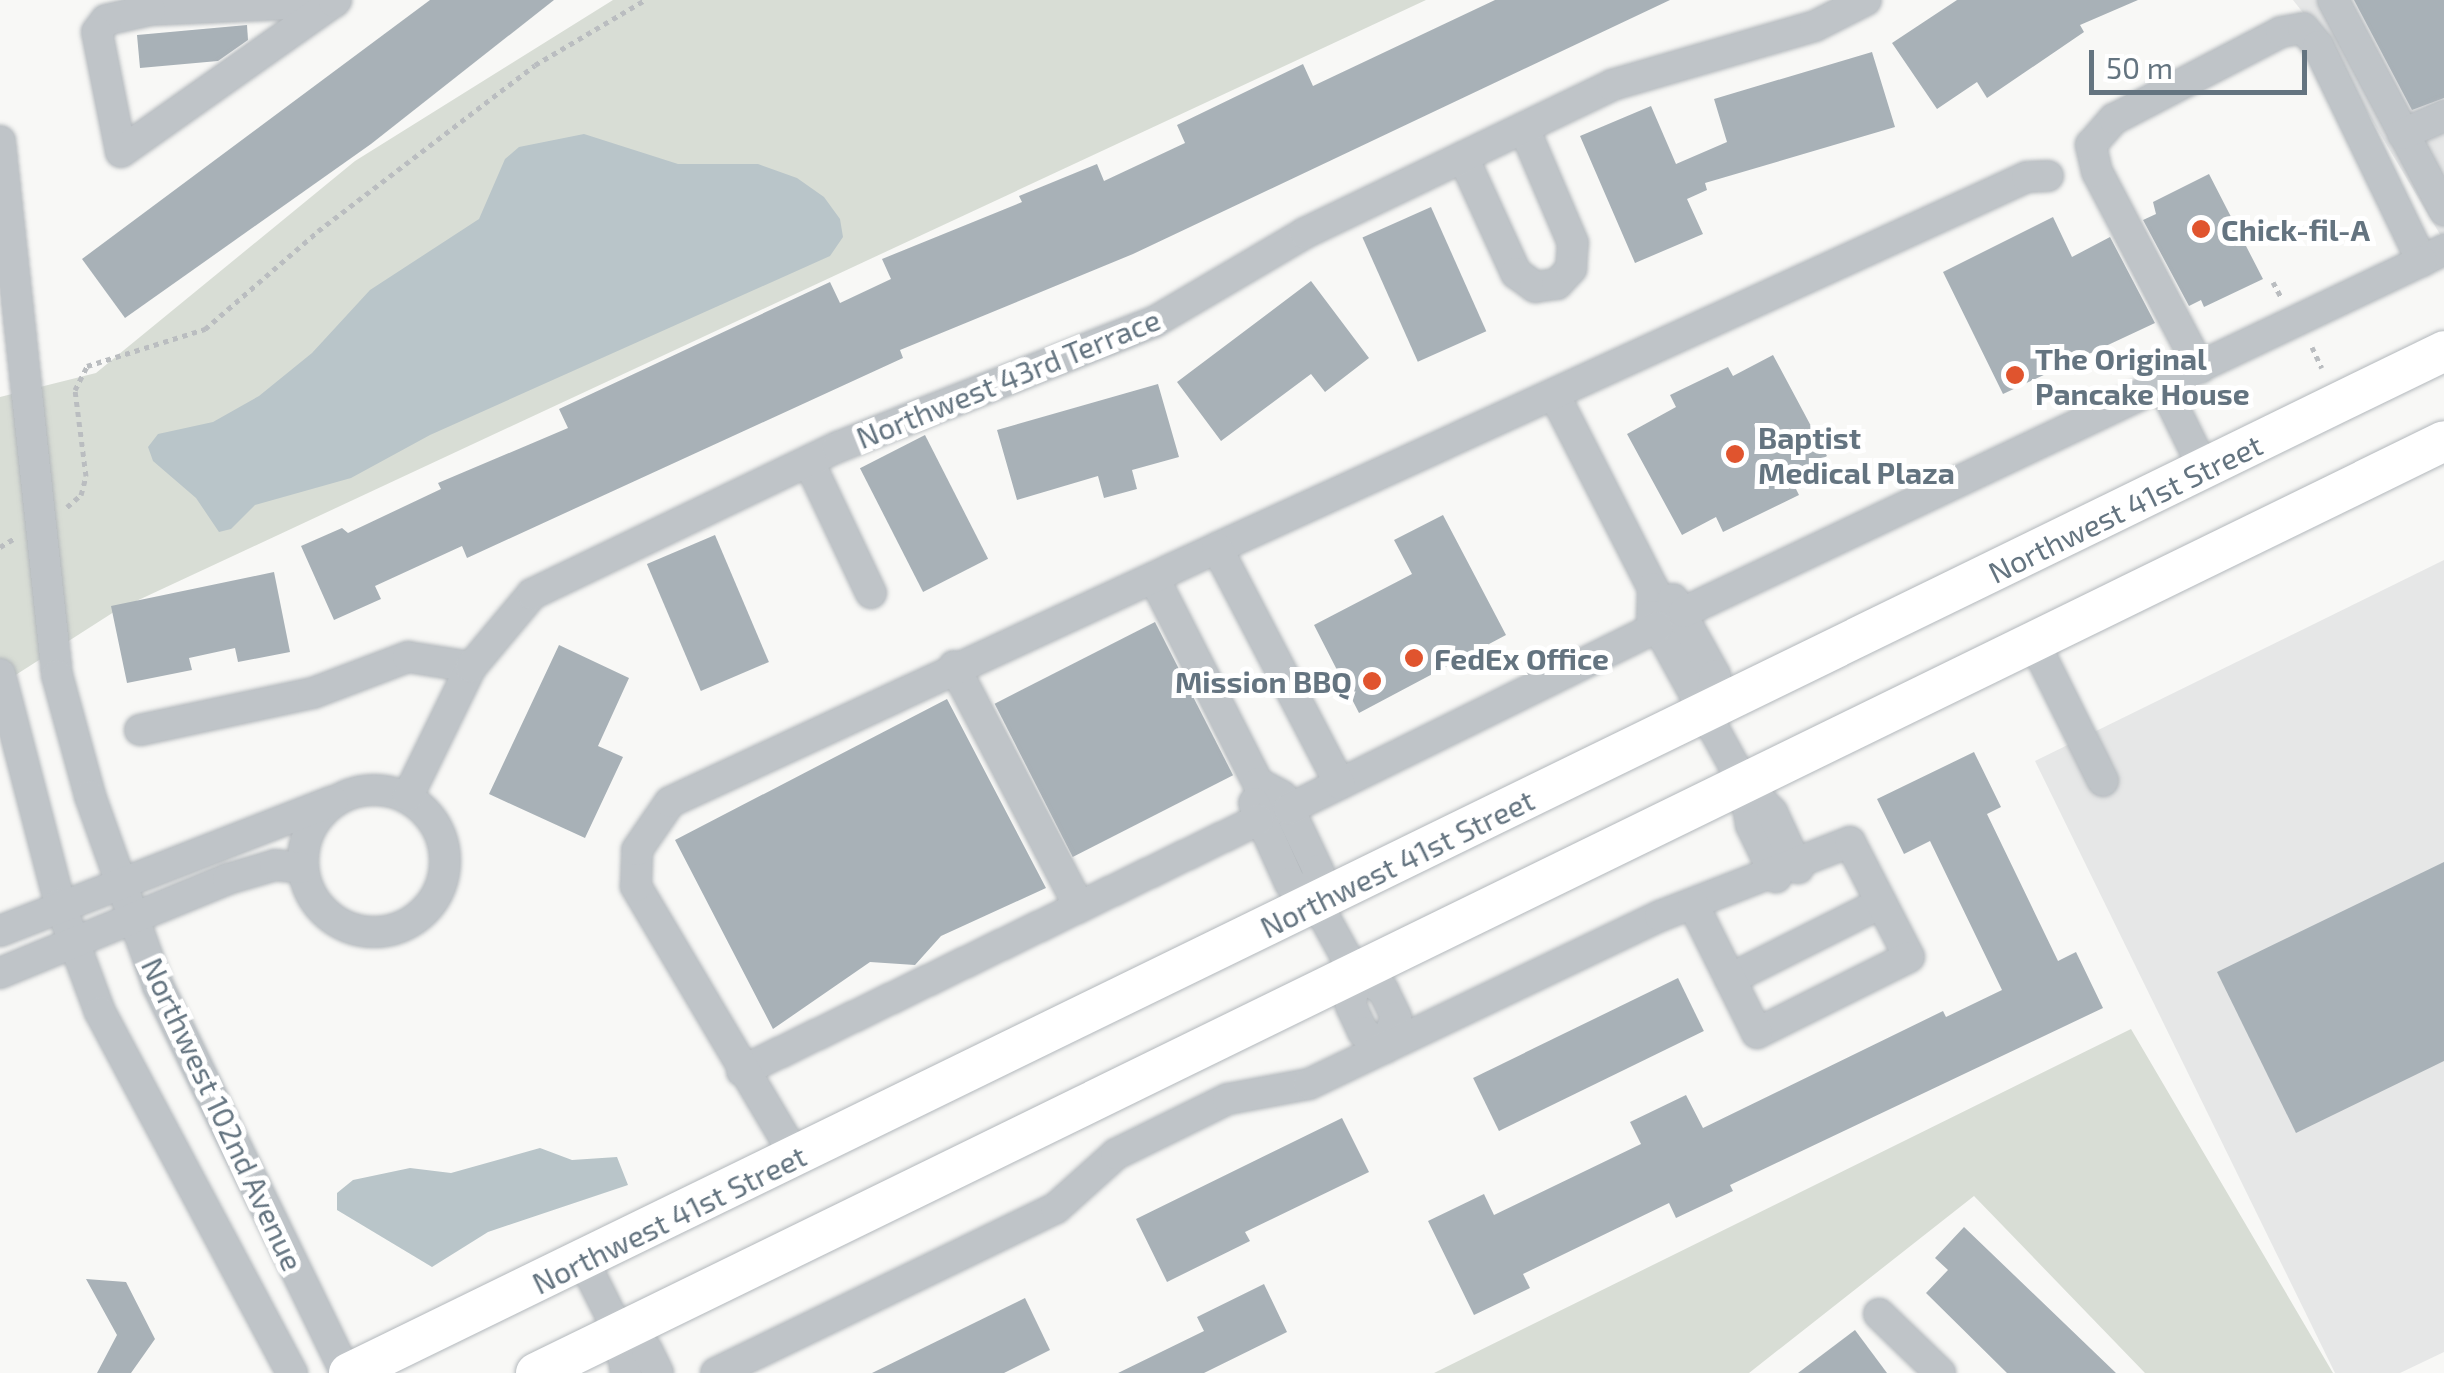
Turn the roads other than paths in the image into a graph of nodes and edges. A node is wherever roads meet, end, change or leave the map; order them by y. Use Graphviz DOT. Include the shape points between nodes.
graph roads {
  1 [pos="1866,0"];
  2 [pos="2333,0"];
  3 [pos="335,1"];
  4 [pos="2444,116"];
  5 [pos="1524,128"];
  6 [pos="2404,134"];
  7 [pos="0,141"];
  8 [pos="1463,157"];
  9 [pos="2048,176"];
  10 [pos="2444,210"];
  11 [pos="2433,256"];
  12 [pos="2444,352"];
  13 [pos="2200,368"];
  14 [pos="2162,383"];
  15 [pos="1555,396"];
  16 [pos="2444,441"];
  17 [pos="808,462"];
  18 [pos="2204,469"];
  19 [pos="1218,548"];
  20 [pos="1154,578"];
  21 [pos="871,593"];
  22 [pos="1671,620"];
  23 [pos="2034,642"];
  24 [pos="954,666"];
  25 [pos="471,667"];
  26 [pos="0,674"];
  27 [pos="1708,711"];
  28 [pos="140,730"];
  29 [pos="2103,781"];
  30 [pos="1258,783"];
  31 [pos="1340,784"];
  32 [pos="1744,784"];
  33 [pos="408,796"];
  34 [pos="336,800"];
  35 [pos="1289,809"];
  36 [pos="1258,820"];
  37 [pos="220,842"];
  38 [pos="302,868"];
  39 [pos="1787,872"];
  40 [pos="236,877"];
  41 [pos="122,880"];
  42 [pos="1316,902"];
  43 [pos="60,904"];
  44 [pos="1693,904"];
  45 [pos="1882,904"];
  46 [pos="1080,906"];
  47 [pos="136,919"];
  48 [pos="0,930"];
  49 [pos="72,939"];
  50 [pos="0,973"];
  51 [pos="1355,973"];
  52 [pos="1730,979"];
  53 [pos="1386,1048"];
  54 [pos="742,1071"];
  55 [pos="796,1157"];
  56 [pos="584,1262"];
  57 [pos="1879,1314"];
  58 [pos="619,1332"];
  59 [pos="292,1373"];
  60 [pos="348,1373"];
  61 [pos="536,1373"];
  62 [pos="626,1373"];
  63 [pos="658,1373"];
  64 [pos="716,1373"];
  65 [pos="1940,1373"];
  1 -- 5 [label="street, Northwest 43rd Terrace" via="1815,26 1612,85"];
  2 -- 6 [label="street"];
  3 -- 3 [label="street" via="121,152 97,32 106,20 150,10"];
  4 -- 6 [label="street"];
  5 -- 8 [label="street, Northwest 43rd Terrace"];
  5 -- 8 [label="street" via="1573,242 1572,269 1557,284 1535,287 1516,274"];
  6 -- 10 [label="street"];
  7 -- 41 [label="street, Northwest 102nd Avenue" via="57,675 90,796"];
  8 -- 17 [label="street, Northwest 43rd Terrace" via="1304,233 1154,322"];
  9 -- 15 [label="street" via="2026,177"];
  11 -- 13 [label="street"];
  11 -- 13 [label="street" via="2318,46 2302,28 2281,32 2114,118 2092,145 2097,172"];
  12 -- 18 [label="main road, Northwest 41st Street"];
  13 -- 14 [label="street"];
  14 -- 18 [label="street"];
  14 -- 22 [label="street"];
  15 -- 19 [label="street"];
  15 -- 22 [label="street"];
  16 -- 23 [label="main road"];
  17 -- 21 [label="street"];
  17 -- 25 [label="street, Northwest 43rd Terrace" via="532,594"];
  18 -- 27 [label="main road, Northwest 41st Street"];
  19 -- 20 [label="street"];
  19 -- 31 [label="street"];
  20 -- 24 [label="street"];
  20 -- 30 [label="street"];
  22 -- 27 [label="street" via="1688,688"];
  22 -- 31 [label="street"];
  23 -- 29 [label="street"];
  23 -- 32 [label="main road"];
  24 -- 46 [label="street"];
  24 -- 54 [label="street" via="670,802 637,850 636,886"];
  25 -- 28 [label="street" via="408,656 313,693"];
  25 -- 33 [label="street, Northwest 43rd Terrace"];
  26 -- 43 [label="street, Northwest 102nd Avenue"];
  27 -- 32 [label="street"];
  27 -- 42 [label="main road, Northwest 41st Street"];
  30 -- 35 [label="street" via="1282,796"];
  30 -- 36 [label="street"];
  31 -- 35 [label="street"];
  32 -- 39 [label="street" via="1750,825"];
  32 -- 51 [label="main road"];
  33 -- 34 [label="street" via="371,789"];
  33 -- 38 [label="street" via="438,826 446,867 431,906 396,930 354,930 342,923 318,907"];
  34 -- 37 [label="street"];
  34 -- 38 [label="street" via="316,818"];
  35 -- 42 [label="street" via="1318,870"];
  36 -- 42 [label="street" via="1290,883"];
  36 -- 46 [label="street"];
  37 -- 40 [label="street"];
  37 -- 41 [label="street"];
  38 -- 40 [label="street" via="275,865"];
  39 -- 44 [label="street"];
  39 -- 45 [label="street" via="1850,842"];
  40 -- 47 [label="street"];
  41 -- 43 [label="street"];
  41 -- 47 [label="street, Northwest 102nd Avenue"];
  42 -- 51 [label="street"];
  42 -- 55 [label="main road, Northwest 41st Street"];
  43 -- 48 [label="street"];
  43 -- 49 [label="street, Northwest 102nd Avenue"];
  44 -- 52 [label="street"];
  44 -- 53 [label="street"];
  45 -- 52 [label="street"];
  45 -- 52 [label="street" via="1908,957 1757,1033"];
  46 -- 54 [label="street"];
  47 -- 49 [label="street"];
  47 -- 60 [label="street, Northwest 102nd Avenue" via="166,1003"];
  49 -- 50 [label="street"];
  49 -- 59 [label="street, Northwest 102nd Avenue" via="131,1077"];
  51 -- 53 [label="street" via="1383,990 1396,1016"];
  51 -- 58 [label="main road"];
  53 -- 64 [label="street" via="1298,1089 1228,1099 1125,1149 1056,1208"];
  54 -- 55 [label="street"];
  55 -- 56 [label="main road, Northwest 41st Street"];
  56 -- 58 [label="street"];
  56 -- 60 [label="main road, Northwest 41st Street"];
  57 -- 65 [label="street"];
  58 -- 61 [label="main road"];
  58 -- 62 [label="street"];
  58 -- 63 [label="street" via="647,1350"];
}
